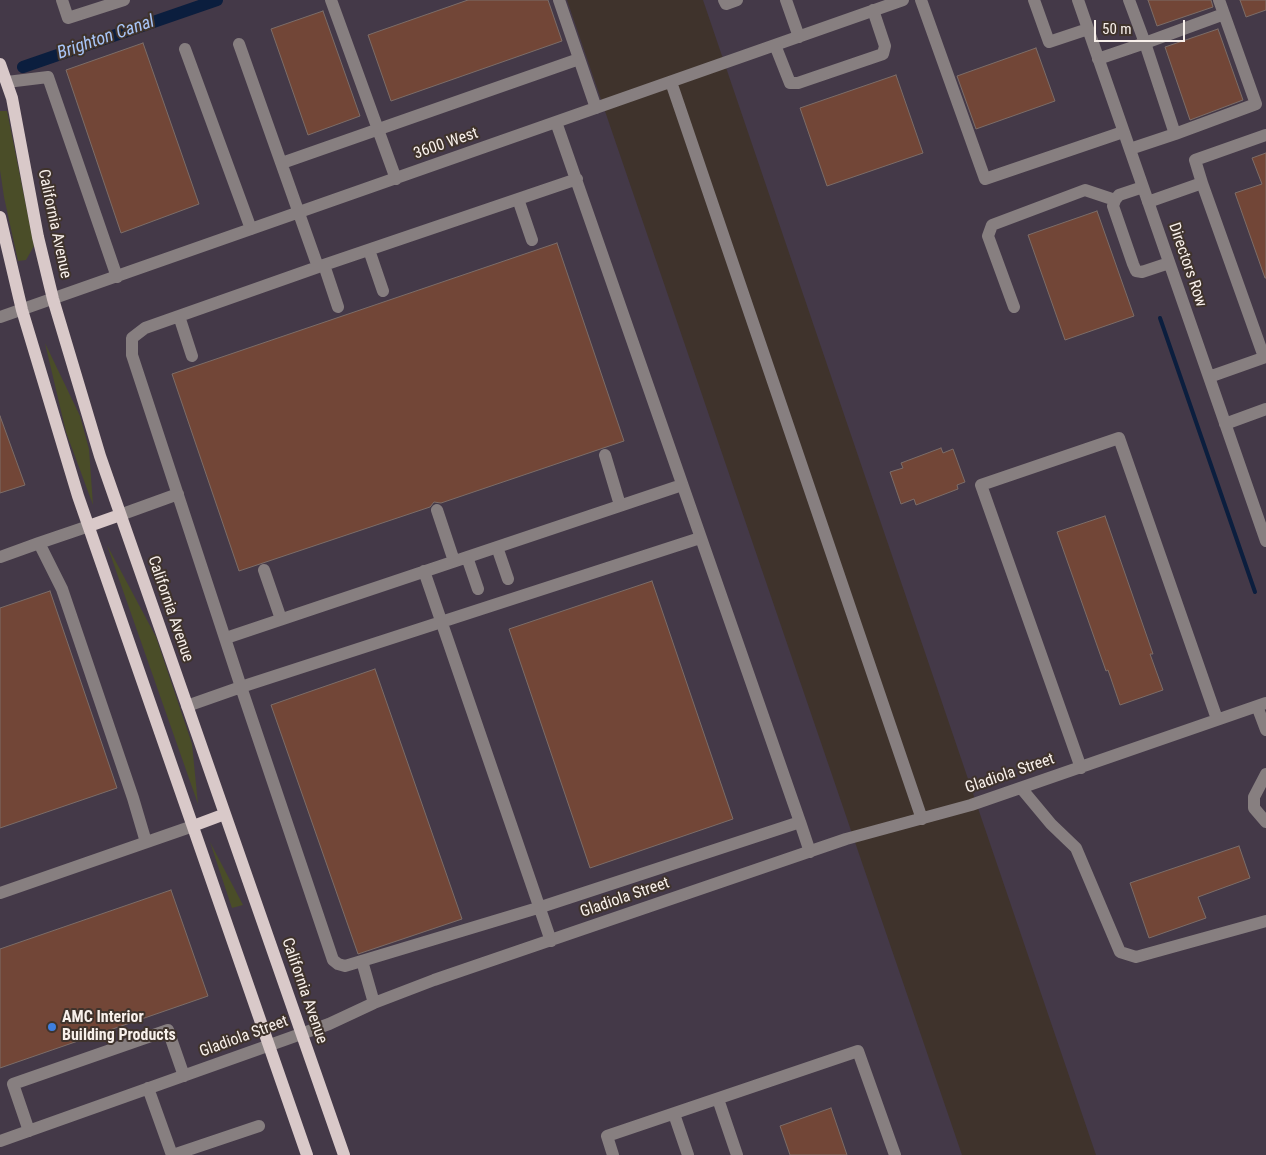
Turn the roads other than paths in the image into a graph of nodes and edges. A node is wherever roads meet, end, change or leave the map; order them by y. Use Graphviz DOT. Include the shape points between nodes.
graph roads {
  1 [pos="62,0"];
  2 [pos="124,0"];
  3 [pos="331,0"];
  4 [pos="559,0"];
  5 [pos="724,0"];
  6 [pos="737,0"];
  7 [pos="786,0"];
  8 [pos="903,0"];
  9 [pos="921,0"];
  10 [pos="1034,0"];
  11 [pos="1078,0"];
  12 [pos="1129,0"];
  13 [pos="1219,0"];
  14 [pos="873,10"];
  15 [pos="1224,14"];
  16 [pos="1088,29"];
  17 [pos="799,37"];
  18 [pos="1145,43"];
  19 [pos="239,44"];
  20 [pos="775,45"];
  21 [pos="186,49"];
  22 [pos="579,59"];
  23 [pos="1098,59"];
  24 [pos="0,64"];
  25 [pos="7,82"];
  26 [pos="671,82"];
  27 [pos="596,108"];
  28 [pos="556,122"];
  29 [pos="378,131"];
  30 [pos="1123,132"];
  31 [pos="1175,134"];
  32 [pos="1266,135"];
  33 [pos="1130,149"];
  34 [pos="282,163"];
  35 [pos="396,179"];
  36 [pos="577,179"];
  37 [pos="1202,183"];
  38 [pos="1143,187"];
  39 [pos="518,199"];
  40 [pos="1115,200"];
  41 [pos="1148,202"];
  42 [pos="299,213"];
  43 [pos="0,217"];
  44 [pos="251,229"];
  45 [pos="532,240"];
  46 [pos="369,250"];
  47 [pos="1169,263"];
  48 [pos="321,266"];
  49 [pos="117,277"];
  50 [pos="383,291"];
  51 [pos="53,299"];
  52 [pos="338,307"];
  53 [pos="1014,307"];
  54 [pos="22,310"];
  55 [pos="179,316"];
  56 [pos="0,317"];
  57 [pos="192,356"];
  58 [pos="1265,357"];
  59 [pos="1209,377"];
  60 [pos="1266,409"];
  61 [pos="1225,424"];
  62 [pos="605,455"];
  63 [pos="682,485"];
  64 [pos="178,494"];
  65 [pos="620,506"];
  66 [pos="437,510"];
  67 [pos="120,515"];
  68 [pos="88,526"];
  69 [pos="700,538"];
  70 [pos="1266,541"];
  71 [pos="40,543"];
  72 [pos="497,547"];
  73 [pos="0,556"];
  74 [pos="460,559"];
  75 [pos="264,570"];
  76 [pos="424,571"];
  77 [pos="508,579"];
  78 [pos="478,589"];
  79 [pos="281,619"];
  80 [pos="442,621"];
  81 [pos="226,638"];
  82 [pos="241,686"];
  83 [pos="1262,704"];
  84 [pos="187,706"];
  85 [pos="1217,719"];
  86 [pos="1266,730"];
  87 [pos="1081,768"];
  88 [pos="1266,774"];
  89 [pos="1021,788"];
  90 [pos="225,814"];
  91 [pos="922,819"];
  92 [pos="800,822"];
  93 [pos="1266,822"];
  94 [pos="193,826"];
  95 [pos="146,842"];
  96 [pos="810,852"];
  97 [pos="0,893"];
  98 [pos="541,907"];
  99 [pos="1266,921"];
  100 [pos="551,941"];
  101 [pos="362,961"];
  102 [pos="374,1003"];
  103 [pos="301,1033"];
  104 [pos="270,1045"];
  105 [pos="184,1076"];
  106 [pos="148,1088"];
  107 [pos="718,1098"];
  108 [pos="674,1114"];
  109 [pos="259,1126"];
  110 [pos="29,1131"];
  111 [pos="0,1141"];
  112 [pos="173,1155"];
  113 [pos="308,1155"];
  114 [pos="344,1155"];
  115 [pos="613,1155"];
  116 [pos="688,1155"];
  117 [pos="738,1155"];
  118 [pos="895,1155"];
  1 -- 2 [label="street" via="68,18"];
  3 -- 29 [label="street"];
  4 -- 22 [label="street"];
  5 -- 6 [label="street" via="726,4"];
  7 -- 17 [label="street"];
  8 -- 14 [label="street, 3600 West"];
  9 -- 30 [label="street" via="985,179"];
  10 -- 16 [label="street" via="1049,42"];
  11 -- 16 [label="street, Directors Row"];
  12 -- 18 [label="street"];
  13 -- 15 [label="street"];
  14 -- 17 [label="street, 3600 West"];
  14 -- 20 [label="street" via="885,46 883,54 790,83"];
  15 -- 18 [label="street"];
  15 -- 31 [label="street" via="1256,104"];
  16 -- 23 [label="street, Directors Row"];
  17 -- 20 [label="street, 3600 West"];
  18 -- 23 [label="street"];
  18 -- 31 [label="street"];
  19 -- 34 [label="street"];
  20 -- 26 [label="street, 3600 West"];
  21 -- 44 [label="street"];
  22 -- 27 [label="street"];
  22 -- 29 [label="street"];
  23 -- 30 [label="street, Directors Row"];
  24 -- 25 [label="main road, California Avenue"];
  25 -- 49 [label="street" via="48,77"];
  25 -- 51 [label="main road, California Avenue"];
  26 -- 27 [label="street, 3600 West"];
  26 -- 91 [label="street"];
  27 -- 28 [label="street, 3600 West"];
  28 -- 35 [label="street, 3600 West"];
  28 -- 36 [label="street"];
  29 -- 34 [label="street"];
  29 -- 35 [label="street"];
  30 -- 33 [label="street, Directors Row"];
  31 -- 33 [label="street"];
  32 -- 37 [label="street" via="1194,160"];
  33 -- 38 [label="street, Directors Row"];
  34 -- 42 [label="street"];
  35 -- 42 [label="street, 3600 West"];
  36 -- 39 [label="street"];
  36 -- 63 [label="street"];
  37 -- 41 [label="street"];
  37 -- 58 [label="street"];
  38 -- 40 [label="street" via="1119,195"];
  38 -- 41 [label="street, Directors Row"];
  39 -- 45 [label="street"];
  39 -- 46 [label="street"];
  40 -- 47 [label="street" via="1113,206 1136,271"];
  40 -- 53 [label="street" via="1085,190 992,226 988,236"];
  41 -- 47 [label="street, Directors Row"];
  42 -- 44 [label="street, 3600 West"];
  42 -- 48 [label="street"];
  43 -- 54 [label="main road"];
  44 -- 49 [label="street, 3600 West"];
  46 -- 48 [label="street"];
  46 -- 50 [label="street"];
  47 -- 59 [label="street, Directors Row"];
  48 -- 52 [label="street"];
  48 -- 55 [label="street"];
  49 -- 51 [label="street, 3600 West"];
  51 -- 54 [label="street, 3600 West"];
  51 -- 67 [label="main road, California Avenue"];
  54 -- 56 [label="street, 3600 West"];
  54 -- 68 [label="main road"];
  55 -- 57 [label="street"];
  55 -- 64 [label="street" via="145,328 132,338 132,355"];
  58 -- 59 [label="street"];
  59 -- 61 [label="street, Directors Row"];
  60 -- 61 [label="street"];
  61 -- 70 [label="street, Directors Row"];
  62 -- 65 [label="street"];
  63 -- 65 [label="street"];
  63 -- 69 [label="street"];
  64 -- 67 [label="street"];
  64 -- 81 [label="street"];
  65 -- 72 [label="street"];
  66 -- 74 [label="street"];
  67 -- 68 [label="main road"];
  67 -- 84 [label="main road, California Avenue"];
  68 -- 71 [label="street"];
  68 -- 94 [label="main road"];
  69 -- 80 [label="street"];
  69 -- 92 [label="street"];
  71 -- 73 [label="street"];
  71 -- 95 [label="street" via="62,589"];
  72 -- 74 [label="street"];
  72 -- 77 [label="street"];
  74 -- 76 [label="street"];
  74 -- 78 [label="street"];
  75 -- 79 [label="street"];
  76 -- 79 [label="street"];
  76 -- 80 [label="street"];
  79 -- 81 [label="street"];
  80 -- 82 [label="street"];
  80 -- 98 [label="street"];
  81 -- 82 [label="street"];
  82 -- 84 [label="street"];
  82 -- 101 [label="street" via="333,960 345,966"];
  83 -- 85 [label="street, Gladiola Street"];
  83 -- 86 [label="street"];
  84 -- 90 [label="main road, California Avenue"];
  85 -- 87 [label="street, Gladiola Street"];
  85 -- 87 [label="street" via="1119,438 981,485"];
  87 -- 89 [label="street, Gladiola Street"];
  88 -- 93 [label="street" via="1254,798 1254,808"];
  89 -- 91 [label="street, Gladiola Street"];
  89 -- 99 [label="street" via="1076,848 1120,952 1136,957"];
  90 -- 94 [label="main road"];
  90 -- 103 [label="main road, California Avenue"];
  91 -- 96 [label="street, Gladiola Street"];
  92 -- 96 [label="street"];
  92 -- 98 [label="street"];
  94 -- 95 [label="street"];
  94 -- 104 [label="main road"];
  95 -- 97 [label="street"];
  96 -- 100 [label="street, Gladiola Street"];
  98 -- 100 [label="street"];
  98 -- 101 [label="street"];
  100 -- 102 [label="street, Gladiola Street"];
  101 -- 102 [label="street"];
  102 -- 103 [label="street, Gladiola Street"];
  103 -- 104 [label="street, Gladiola Street"];
  103 -- 114 [label="main road, California Avenue"];
  104 -- 105 [label="street, Gladiola Street"];
  104 -- 113 [label="main road"];
  105 -- 106 [label="street, Gladiola Street"];
  105 -- 110 [label="street" via="168,1030 13,1084"];
  106 -- 110 [label="street, Gladiola Street"];
  106 -- 112 [label="street"];
  107 -- 108 [label="street"];
  107 -- 117 [label="street"];
  107 -- 118 [label="street" via="858,1051"];
  108 -- 115 [label="street" via="607,1136"];
  108 -- 116 [label="street"];
  109 -- 112 [label="street"];
  110 -- 111 [label="street, Gladiola Street"];
}
